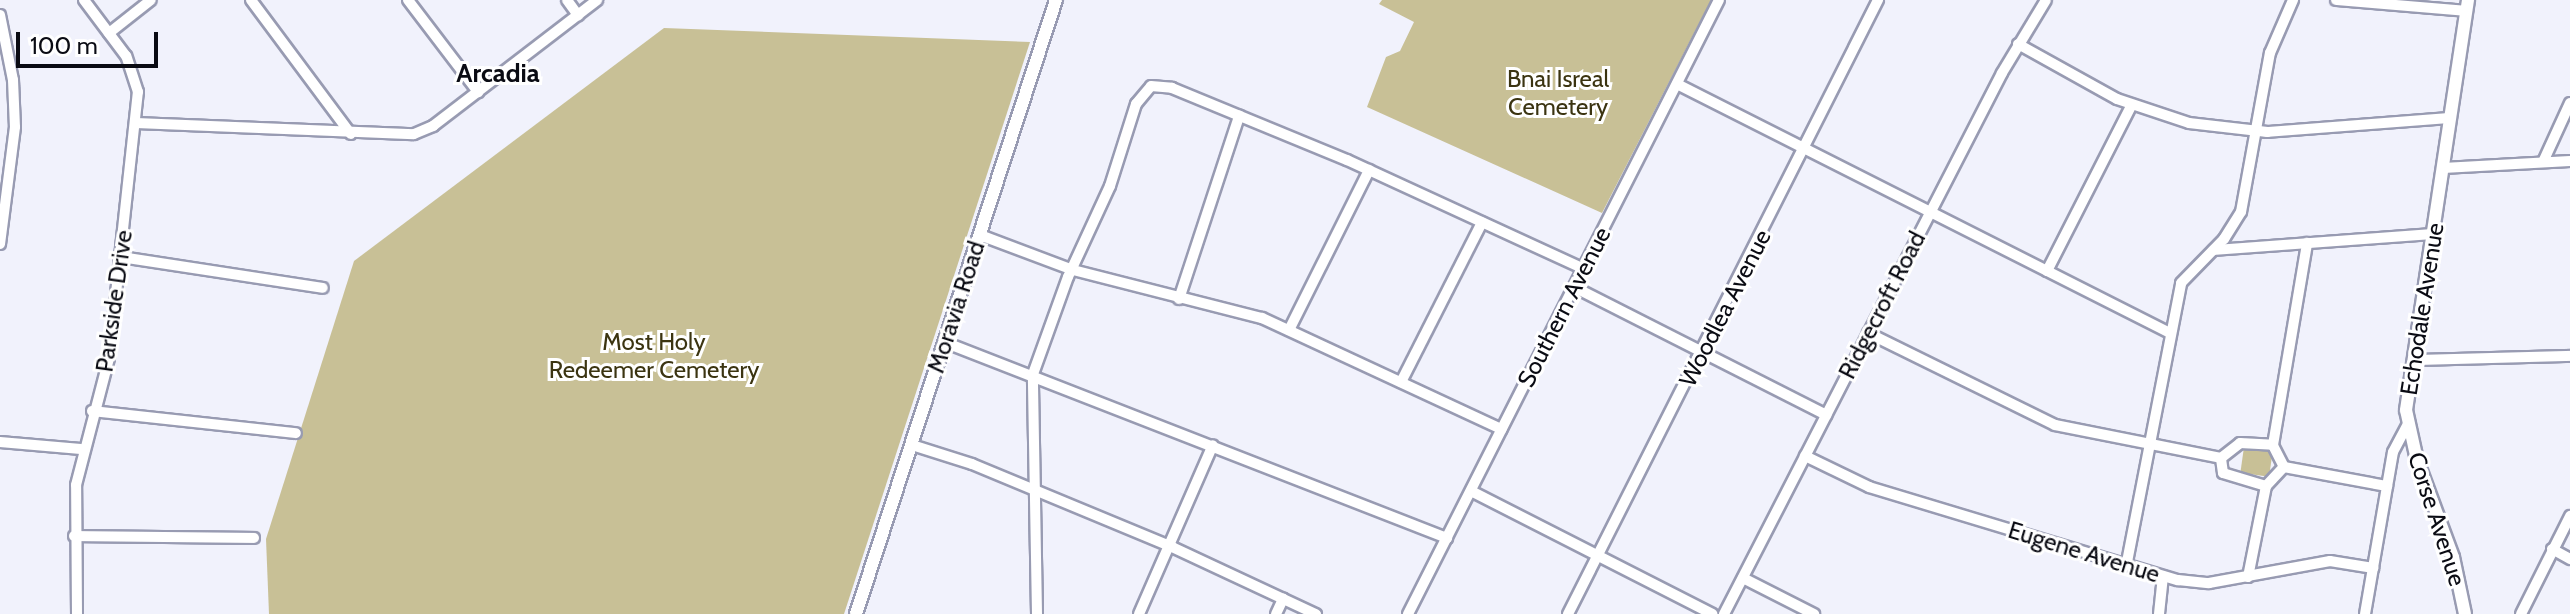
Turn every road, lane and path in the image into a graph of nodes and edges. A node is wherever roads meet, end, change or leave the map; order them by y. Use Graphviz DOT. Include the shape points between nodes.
graph roads {
  1 [pos="84,0"];
  2 [pos="151,0"];
  3 [pos="251,0"];
  4 [pos="408,0"];
  5 [pos="567,0"];
  6 [pos="597,0"];
  7 [pos="1056,0"];
  8 [pos="1719,0"];
  9 [pos="1878,0"];
  10 [pos="2046,0"];
  11 [pos="2293,0"];
  12 [pos="2336,0"];
  13 [pos="2467,6"];
  14 [pos="0,15"];
  15 [pos="578,15"];
  16 [pos="109,33"];
  17 [pos="2018,44"];
  18 [pos="1677,84"];
  19 [pos="478,92"];
  20 [pos="2570,103"];
  21 [pos="2131,106"];
  22 [pos="1239,116"];
  23 [pos="2450,118"];
  24 [pos="136,123"];
  25 [pos="2256,132"];
  26 [pos="351,134"];
  27 [pos="1805,149"];
  28 [pos="2570,161"];
  29 [pos="2543,162"];
  30 [pos="2443,168"];
  31 [pos="1369,170"];
  32 [pos="1930,212"];
  33 [pos="1482,222"];
  34 [pos="2434,234"];
  35 [pos="980,235"];
  36 [pos="2307,243"];
  37 [pos="0,244"];
  38 [pos="2214,250"];
  39 [pos="121,257"];
  40 [pos="1584,269"];
  41 [pos="1073,270"];
  42 [pos="2047,271"];
  43 [pos="1574,287"];
  44 [pos="323,288"];
  45 [pos="1179,299"];
  46 [pos="1289,330"];
  47 [pos="1868,333"];
  48 [pos="2170,333"];
  49 [pos="944,342"];
  50 [pos="1703,352"];
  51 [pos="2570,356"];
  52 [pos="2413,360"];
  53 [pos="1033,374"];
  54 [pos="1401,382"];
  55 [pos="92,411"];
  56 [pos="1826,415"];
  57 [pos="2408,424"];
  58 [pos="1501,429"];
  59 [pos="296,433"];
  60 [pos="0,442"];
  61 [pos="2151,443"];
  62 [pos="912,445"];
  63 [pos="1213,445"];
  64 [pos="2273,445"];
  65 [pos="81,449"];
  66 [pos="1805,456"];
  67 [pos="2221,458"];
  68 [pos="2284,467"];
  69 [pos="2266,486"];
  70 [pos="2387,486"];
  71 [pos="1471,491"];
  72 [pos="1033,492"];
  73 [pos="2570,516"];
  74 [pos="74,536"];
  75 [pos="254,538"];
  76 [pos="1447,538"];
  77 [pos="1172,547"];
  78 [pos="2552,549"];
  79 [pos="1598,556"];
  80 [pos="2570,559"];
  81 [pos="2127,562"];
  82 [pos="2373,568"];
  83 [pos="2163,576"];
  84 [pos="2248,577"];
  85 [pos="1743,578"];
  86 [pos="1283,599"];
  87 [pos="77,614"];
  88 [pos="856,614"];
  89 [pos="1037,614"];
  90 [pos="1139,614"];
  91 [pos="1276,614"];
  92 [pos="1316,614"];
  93 [pos="1408,614"];
  94 [pos="1568,614"];
  95 [pos="1712,614"];
  96 [pos="1724,614"];
  97 [pos="1814,614"];
  98 [pos="2159,614"];
  99 [pos="2365,614"];
  100 [pos="2465,614"];
  101 [pos="2521,614"];
  1 -- 16 [label="street, Parkside Drive"];
  2 -- 16 [label="street"];
  3 -- 26 [label="street"];
  4 -- 19 [label="street"];
  5 -- 15 [label="street"];
  6 -- 15 [label="street"];
  7 -- 35 [label="main road, Moravia Road"];
  8 -- 18 [label="street, Southern Avenue"];
  9 -- 27 [label="street, Woodlea Avenue"];
  10 -- 17 [label="street, Ridgecroft Road"];
  11 -- 25 [label="street" via="2270,53"];
  12 -- 13 [label="street"];
  13 -- 23 [label="main road, Echodale Avenue"];
  14 -- 37 [label="street" via="13,80 15,127"];
  15 -- 19 [label="street"];
  16 -- 24 [label="street, Parkside Drive" via="136,78"];
  17 -- 21 [label="street"];
  17 -- 32 [label="street, Ridgecroft Road"];
  18 -- 27 [label="street"];
  18 -- 40 [label="street, Southern Avenue"];
  19 -- 26 [label="street" via="422,132"];
  20 -- 29 [label="street"];
  21 -- 25 [label="street" via="2189,123"];
  21 -- 42 [label="street"];
  22 -- 31 [label="street"];
  22 -- 41 [label="street" via="1172,88 1151,86 1136,104 1110,186"];
  22 -- 45 [label="street"];
  23 -- 25 [label="street"];
  23 -- 30 [label="main road, Echodale Avenue"];
  24 -- 26 [label="street"];
  24 -- 39 [label="street, Parkside Drive"];
  25 -- 38 [label="street" via="2241,212"];
  27 -- 32 [label="street"];
  27 -- 50 [label="street, Woodlea Avenue"];
  28 -- 29 [label="street"];
  29 -- 30 [label="street"];
  30 -- 34 [label="main road, Echodale Avenue"];
  31 -- 33 [label="street"];
  31 -- 46 [label="street"];
  32 -- 42 [label="street"];
  32 -- 47 [label="street, Ridgecroft Road"];
  33 -- 40 [label="street"];
  33 -- 54 [label="street"];
  34 -- 36 [label="street"];
  34 -- 52 [label="main road, Echodale Avenue"];
  35 -- 41 [label="street"];
  35 -- 49 [label="main road, Moravia Road"];
  36 -- 38 [label="street"];
  36 -- 64 [label="street"];
  38 -- 48 [label="street" via="2181,283"];
  39 -- 44 [label="street"];
  39 -- 55 [label="street, Parkside Drive" via="109,358"];
  40 -- 43 [label="street, Southern Avenue"];
  41 -- 45 [label="street"];
  41 -- 53 [label="street"];
  42 -- 48 [label="street"];
  43 -- 50 [label="street"];
  43 -- 58 [label="street, Southern Avenue"];
  45 -- 46 [label="street" via="1242,311"];
  46 -- 54 [label="street"];
  47 -- 56 [label="street, Ridgecroft Road"];
  47 -- 61 [label="street" via="2055,425"];
  48 -- 61 [label="street"];
  49 -- 53 [label="street"];
  49 -- 62 [label="main road, Moravia Road"];
  50 -- 56 [label="street"];
  50 -- 79 [label="street, Woodlea Avenue"];
  51 -- 52 [label="street"];
  52 -- 57 [label="main road, Echodale Avenue"];
  53 -- 63 [label="street"];
  53 -- 72 [label="street"];
  54 -- 58 [label="street"];
  55 -- 59 [label="street"];
  55 -- 65 [label="street, Parkside Drive"];
  56 -- 66 [label="street, Ridgecroft Road"];
  57 -- 70 [label="street, Echodale Avenue" via="2397,439"];
  57 -- 100 [label="main road, Corse Avenue" via="2453,557"];
  58 -- 71 [label="street, Southern Avenue"];
  60 -- 65 [label="street"];
  61 -- 67 [label="street"];
  61 -- 81 [label="street"];
  62 -- 72 [label="street"];
  62 -- 88 [label="main road, Moravia Road"];
  63 -- 76 [label="street"];
  63 -- 77 [label="street"];
  64 -- 67 [label="street" via="2240,443"];
  64 -- 68 [label="street"];
  65 -- 74 [label="street, Parkside Drive"];
  66 -- 81 [label="street, Eugene Avenue" via="1869,487"];
  66 -- 85 [label="street, Ridgecroft Road"];
  67 -- 69 [label="street" via="2223,473"];
  68 -- 69 [label="street"];
  68 -- 70 [label="street"];
  69 -- 84 [label="street"];
  70 -- 82 [label="street, Echodale Avenue"];
  71 -- 76 [label="street, Southern Avenue"];
  71 -- 79 [label="street"];
  72 -- 77 [label="street"];
  72 -- 89 [label="street"];
  73 -- 78 [label="street"];
  74 -- 75 [label="street"];
  74 -- 87 [label="street, Parkside Drive"];
  76 -- 93 [label="street, Southern Avenue"];
  77 -- 86 [label="street"];
  77 -- 90 [label="street"];
  78 -- 80 [label="street"];
  78 -- 101 [label="street"];
  79 -- 94 [label="street, Woodlea Avenue"];
  79 -- 95 [label="street"];
  81 -- 83 [label="street, Eugene Avenue"];
  82 -- 84 [label="street, Eugene Avenue" via="2330,561"];
  82 -- 99 [label="street, Echodale Avenue"];
  83 -- 84 [label="street, Eugene Avenue" via="2199,584"];
  83 -- 98 [label="street"];
  85 -- 96 [label="street, Ridgecroft Road"];
  85 -- 97 [label="street"];
  86 -- 91 [label="street"];
  86 -- 92 [label="street"];
}
